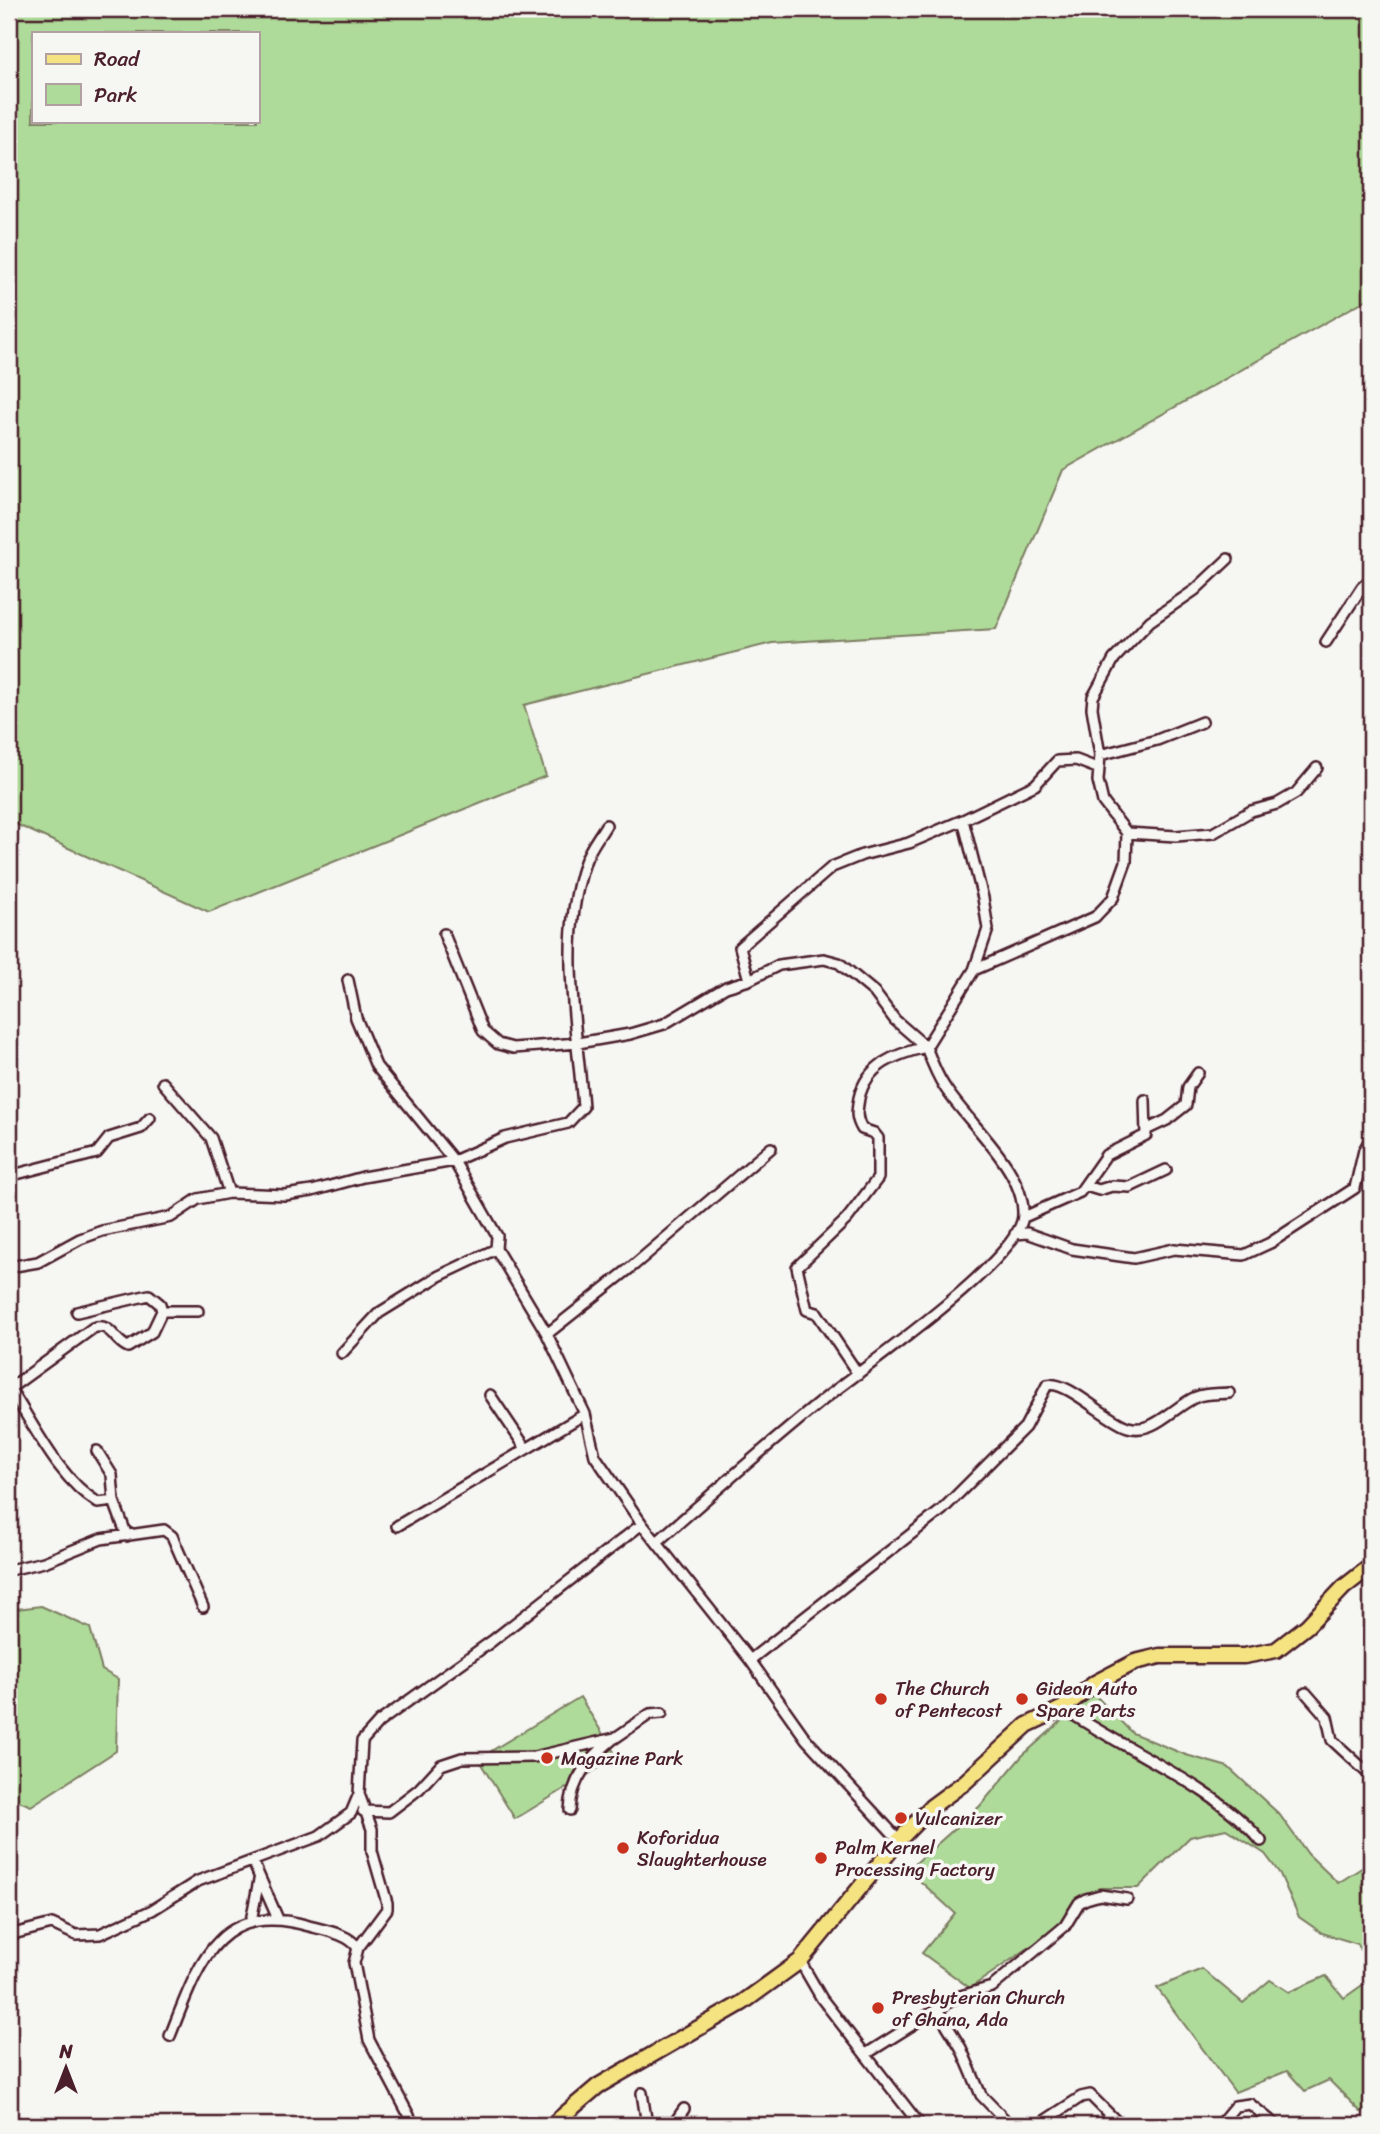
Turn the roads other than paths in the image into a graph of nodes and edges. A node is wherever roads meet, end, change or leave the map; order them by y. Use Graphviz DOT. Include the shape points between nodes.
graph roads {
  1 [pos="1228,559"];
  2 [pos="1371,579"];
  3 [pos="1326,642"];
  4 [pos="1202,722"];
  5 [pos="1100,755"];
  6 [pos="1097,768"];
  7 [pos="1317,768"];
  8 [pos="963,820"];
  9 [pos="606,825"];
  10 [pos="1127,833"];
  11 [pos="444,934"];
  12 [pos="974,970"];
  13 [pos="348,979"];
  14 [pos="750,980"];
  15 [pos="578,1043"];
  16 [pos="926,1047"];
  17 [pos="1198,1073"];
  18 [pos="163,1083"];
  19 [pos="1145,1100"];
  20 [pos="150,1118"];
  21 [pos="1148,1129"];
  22 [pos="1371,1138"];
  23 [pos="771,1148"];
  24 [pos="454,1160"];
  25 [pos="1166,1170"];
  26 [pos="9,1176"];
  27 [pos="1086,1186"];
  28 [pos="229,1193"];
  29 [pos="1024,1217"];
  30 [pos="1015,1234"];
  31 [pos="496,1248"];
  32 [pos="9,1268"];
  33 [pos="162,1311"];
  34 [pos="198,1311"];
  35 [pos="77,1312"];
  36 [pos="547,1334"];
  37 [pos="342,1353"];
  38 [pos="858,1374"];
  39 [pos="9,1389"];
  40 [pos="1229,1393"];
  41 [pos="490,1395"];
  42 [pos="585,1414"];
  43 [pos="525,1447"];
  44 [pos="97,1451"];
  45 [pos="114,1501"];
  46 [pos="642,1524"];
  47 [pos="397,1525"];
  48 [pos="127,1536"];
  49 [pos="657,1542"];
  50 [pos="1371,1566"];
  51 [pos="9,1570"];
  52 [pos="203,1607"];
  53 [pos="750,1660"];
  54 [pos="1306,1693"];
  55 [pos="1063,1708"];
  56 [pos="662,1713"];
  57 [pos="615,1738"];
  58 [pos="1371,1776"];
  59 [pos="359,1794"];
  60 [pos="569,1810"];
  61 [pos="365,1811"];
  62 [pos="351,1813"];
  63 [pos="899,1840"];
  64 [pos="1261,1841"];
  65 [pos="253,1862"];
  66 [pos="259,1880"];
  67 [pos="1127,1899"];
  68 [pos="278,1919"];
  69 [pos="251,1921"];
  70 [pos="9,1934"];
  71 [pos="358,1948"];
  72 [pos="800,1961"];
  73 [pos="937,2010"];
  74 [pos="170,2036"];
  75 [pos="866,2054"];
  76 [pos="642,2093"];
  77 [pos="684,2109"];
  78 [pos="558,2124"];
  79 [pos="414,2125"];
  80 [pos="647,2125"];
  81 [pos="673,2125"];
  82 [pos="920,2125"];
  83 [pos="1010,2125"];
  84 [pos="1038,2125"];
  85 [pos="1120,2125"];
  86 [pos="1219,2125"];
  87 [pos="1276,2125"];
  1 -- 5 [label="street" via="1195,590 1150,621 1107,669 1091,708"];
  2 -- 3 [label="street"];
  4 -- 5 [label="street"];
  5 -- 6 [label="street"];
  6 -- 8 [label="street" via="1076,760 1057,761 1035,785"];
  6 -- 10 [label="street" via="1102,802"];
  7 -- 10 [label="street" via="1296,793 1213,833"];
  8 -- 12 [label="street" via="988,929"];
  8 -- 14 [label="street" via="832,867 740,947"];
  9 -- 15 [label="street" via="585,861 573,918 572,1026"];
  10 -- 12 [label="street" via="1120,885 1105,909"];
  11 -- 15 [label="street" via="483,1031 498,1044 513,1048"];
  12 -- 16 [label="street"];
  13 -- 24 [label="street" via="356,1018 376,1066"];
  14 -- 15 [label="street" via="726,987 663,1024"];
  14 -- 16 [label="street" via="779,965 812,959 833,961 874,992 895,1020"];
  15 -- 24 [label="street" via="583,1107 568,1123 487,1144"];
  16 -- 29 [label="street" via="943,1085 1017,1183"];
  16 -- 38 [label="street" via="883,1062 862,1087 855,1110 862,1129 878,1138 878,1178 847,1219 797,1267 807,1310 817,1313"];
  17 -- 21 [label="street" via="1188,1087 1186,1105"];
  18 -- 28 [label="street" via="211,1138"];
  19 -- 21 [label="street"];
  20 -- 26 [label="street" via="141,1128 109,1138 97,1153"];
  21 -- 27 [label="street" via="1141,1140 1106,1154"];
  22 -- 30 [label="street" via="1355,1188 1244,1255 1174,1249 1134,1258"];
  23 -- 36 [label="street"];
  24 -- 28 [label="street" via="285,1195"];
  24 -- 31 [label="street" via="497,1236"];
  25 -- 27 [label="street" via="1130,1187 1099,1190"];
  27 -- 29 [label="street" via="1067,1200"];
  28 -- 32 [label="street" via="198,1199 171,1217 102,1231 49,1258"];
  29 -- 30 [label="street"];
  30 -- 38 [label="street" via="955,1297"];
  31 -- 36 [label="street"];
  31 -- 37 [label="street" via="379,1313"];
  33 -- 34 [label="street"];
  33 -- 35 [label="street" via="149,1295"];
  33 -- 39 [label="street" via="152,1332 138,1343 121,1344 101,1325"];
  36 -- 42 [label="street"];
  38 -- 49 [label="street"];
  39 -- 45 [label="street" via="82,1493 98,1503"];
  40 -- 53 [label="street" via="1198,1396 1150,1426 1137,1429 1112,1419 1058,1384 1047,1385 1025,1427 942,1510"];
  41 -- 43 [label="street"];
  42 -- 43 [label="street"];
  42 -- 46 [label="street" via="595,1456"];
  43 -- 47 [label="street"];
  44 -- 45 [label="street" via="112,1475"];
  45 -- 48 [label="street"];
  46 -- 49 [label="street"];
  46 -- 59 [label="street" via="379,1722 362,1741"];
  48 -- 51 [label="street" via="101,1539 44,1562"];
  48 -- 52 [label="street" via="168,1531"];
  49 -- 53 [label="street"];
  50 -- 55 [label="main road" via="1276,1650 1244,1657 1160,1656 1135,1662 1094,1683"];
  53 -- 63 [label="street" via="806,1739"];
  54 -- 58 [label="street" via="1326,1717 1332,1740"];
  55 -- 63 [label="main road" via="1027,1725"];
  55 -- 64 [label="street" via="1101,1735 1224,1805"];
  56 -- 57 [label="street" via="650,1714"];
  57 -- 60 [label="street" via="588,1760 570,1794"];
  57 -- 61 [label="street" via="534,1757 462,1758 442,1765 389,1812"];
  59 -- 61 [label="street"];
  59 -- 62 [label="street"];
  61 -- 62 [label="street"];
  61 -- 71 [label="street" via="387,1909"];
  62 -- 65 [label="street" via="319,1836"];
  63 -- 72 [label="main road"];
  65 -- 66 [label="street"];
  65 -- 70 [label="street" via="198,1881 152,1910 100,1934 76,1935 52,1924"];
  66 -- 68 [label="street"];
  66 -- 69 [label="street"];
  67 -- 73 [label="street" via="1100,1895 1079,1903 1065,1926 992,1987 957,1997"];
  68 -- 69 [label="street"];
  68 -- 71 [label="street" via="342,1936"];
  69 -- 74 [label="street" via="225,1933 200,1963"];
  71 -- 79 [label="street" via="354,1963 369,2040"];
  72 -- 75 [label="street" via="822,1999"];
  72 -- 78 [label="main road" via="742,2003 598,2086"];
  73 -- 75 [label="street"];
  73 -- 83 [label="street" via="961,2048 981,2095"];
  75 -- 82 [label="street"];
  76 -- 80 [label="street"];
  77 -- 81 [label="street"];
  84 -- 85 [label="street" via="1090,2095"];
  86 -- 87 [label="street" via="1235,2106 1250,2104"];
}
